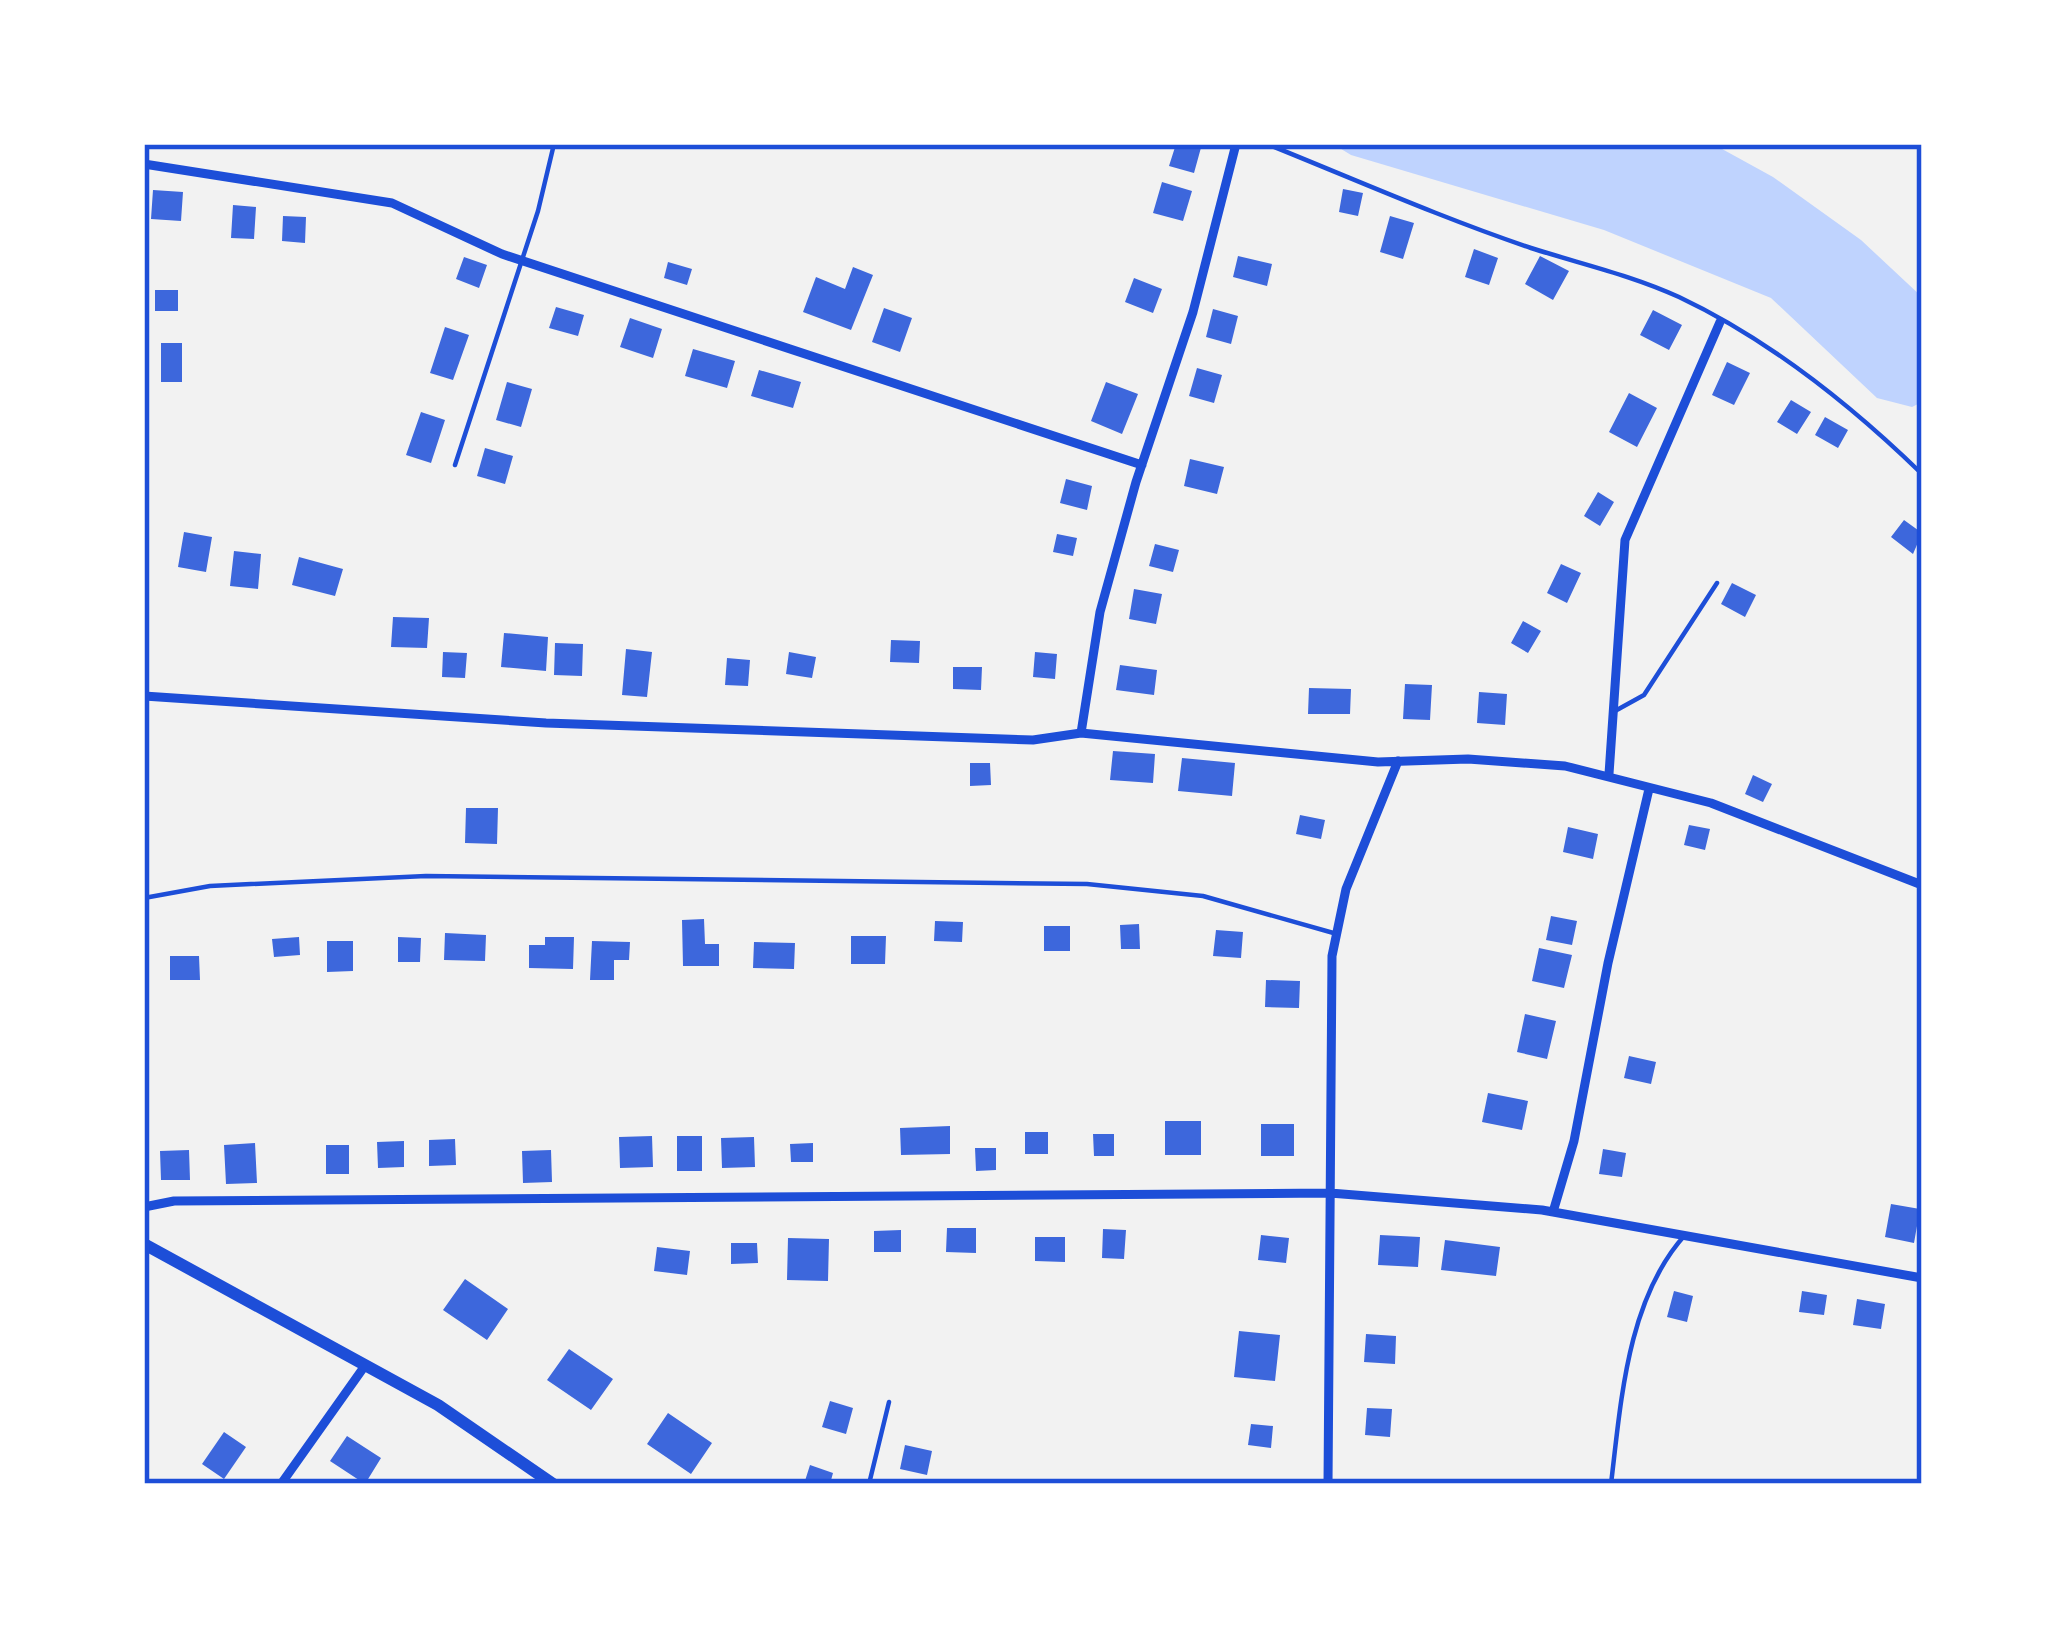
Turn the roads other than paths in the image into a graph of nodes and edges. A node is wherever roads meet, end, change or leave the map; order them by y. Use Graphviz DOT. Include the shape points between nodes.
graph roads {
  1 [pos="554,144"];
  2 [pos="1236,144"];
  3 [pos="1267,144"];
  4 [pos="144,164"];
  5 [pos="521,260"];
  6 [pos="1720,322"];
  7 [pos="455,465"];
  8 [pos="1142,465"];
  9 [pos="1922,474"];
  10 [pos="1717,583"];
  11 [pos="144,696"];
  12 [pos="1610,713"];
  13 [pos="1081,733"];
  14 [pos="1398,761"];
  15 [pos="1609,774"];
  16 [pos="1649,789"];
  17 [pos="1922,885"];
  18 [pos="144,898"];
  19 [pos="1336,934"];
  20 [pos="1330,1193"];
  21 [pos="144,1207"];
  22 [pos="1553,1212"];
  23 [pos="1685,1235"];
  24 [pos="144,1244"];
  25 [pos="1922,1278"];
  26 [pos="364,1367"];
  27 [pos="890,1402"];
  28 [pos="280,1484"];
  29 [pos="554,1484"];
  30 [pos="869,1484"];
  31 [pos="1328,1484"];
  32 [pos="1611,1484"];
  1 -- 5 [label="lane"];
  2 -- 8 [label="street"];
  3 -- 6 [label="lane" via="1531,248 1623,275"];
  4 -- 5 [label="street" via="392,203"];
  5 -- 7 [label="lane"];
  5 -- 8 [label="street"];
  6 -- 9 [label="lane" via="1865,418"];
  6 -- 12 [label="street" via="1625,540"];
  8 -- 13 [label="street" via="1100,612"];
  10 -- 12 [label="lane" via="1644,694"];
  11 -- 13 [label="street" via="688,730 1033,740"];
  12 -- 15 [label="street"];
  13 -- 14 [label="street"];
  14 -- 15 [label="street" via="1468,759"];
  14 -- 19 [label="street"];
  15 -- 16 [label="street"];
  16 -- 17 [label="street" via="1711,803"];
  16 -- 22 [label="street"];
  18 -- 19 [label="lane" via="210,886 426,876 1087,884 1203,896"];
  19 -- 20 [label="street"];
  20 -- 21 [label="street"];
  20 -- 22 [label="street"];
  20 -- 31 [label="street"];
  22 -- 23 [label="street"];
  23 -- 25 [label="street"];
  23 -- 32 [label="lane" via="1666,1255 1642,1311"];
  24 -- 26 [label="main road"];
  26 -- 28 [label="street"];
  26 -- 29 [label="main road" via="438,1405"];
  27 -- 30 [label="lane"];
}
